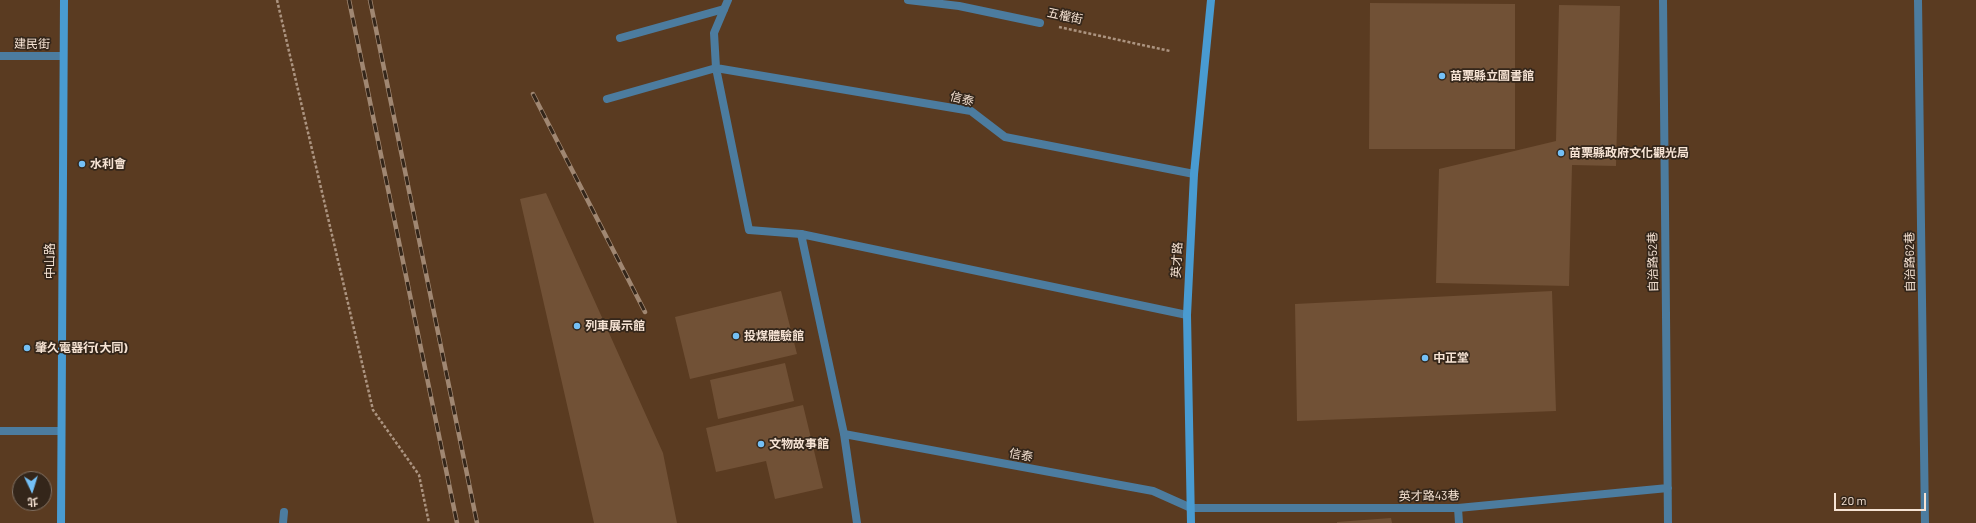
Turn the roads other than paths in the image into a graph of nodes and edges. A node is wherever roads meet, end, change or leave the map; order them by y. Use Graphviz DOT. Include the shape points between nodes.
graph roads {
  1 [pos="64,0"];
  2 [pos="728,0"];
  3 [pos="908,0"];
  4 [pos="1211,0"];
  5 [pos="1663,0"];
  6 [pos="1918,0"];
  7 [pos="959,3"];
  8 [pos="724,9"];
  9 [pos="1040,23"];
  10 [pos="620,38"];
  11 [pos="0,56"];
  12 [pos="63,56"];
  13 [pos="716,68"];
  14 [pos="607,99"];
  15 [pos="1194,174"];
  16 [pos="801,234"];
  17 [pos="1187,316"];
  18 [pos="0,431"];
  19 [pos="61,431"];
  20 [pos="844,434"];
  21 [pos="1668,488"];
  22 [pos="1191,508"];
  23 [pos="1458,508"];
  24 [pos="284,512"];
  25 [pos="61,523"];
  26 [pos="283,523"];
  27 [pos="857,523"];
  28 [pos="1191,523"];
  29 [pos="1459,523"];
  30 [pos="1668,523"];
  31 [pos="1926,523"];
  1 -- 12 [label="street, 中山路"];
  2 -- 8 [label="street"];
  3 -- 7 [label="street, 五權街"];
  4 -- 15 [label="street, 英才路"];
  5 -- 21 [label="street, 自治路52巷"];
  6 -- 31 [label="street, 自治路62巷"];
  7 -- 9 [label="street, 五權街"];
  8 -- 10 [label="street"];
  8 -- 13 [label="street" via="714,33"];
  11 -- 12 [label="street, 建民街"];
  12 -- 19 [label="street, 中山路"];
  13 -- 14 [label="street"];
  13 -- 15 [label="street, 信泰" via="971,111 1005,137"];
  13 -- 16 [label="street" via="749,230"];
  15 -- 17 [label="street, 英才路"];
  16 -- 17 [label="street"];
  16 -- 20 [label="street"];
  17 -- 22 [label="street, 英才路"];
  18 -- 19 [label="street"];
  19 -- 25 [label="street, 中山路"];
  20 -- 22 [label="street, 信泰" via="1152,491"];
  20 -- 27 [label="street"];
  21 -- 23 [label="street, 英才路43巷"];
  21 -- 30 [label="street, 自治路52巷"];
  22 -- 23 [label="street, 英才路43巷"];
  22 -- 28 [label="street, 英才路"];
  23 -- 29 [label="street"];
  24 -- 26 [label="street"];
}
